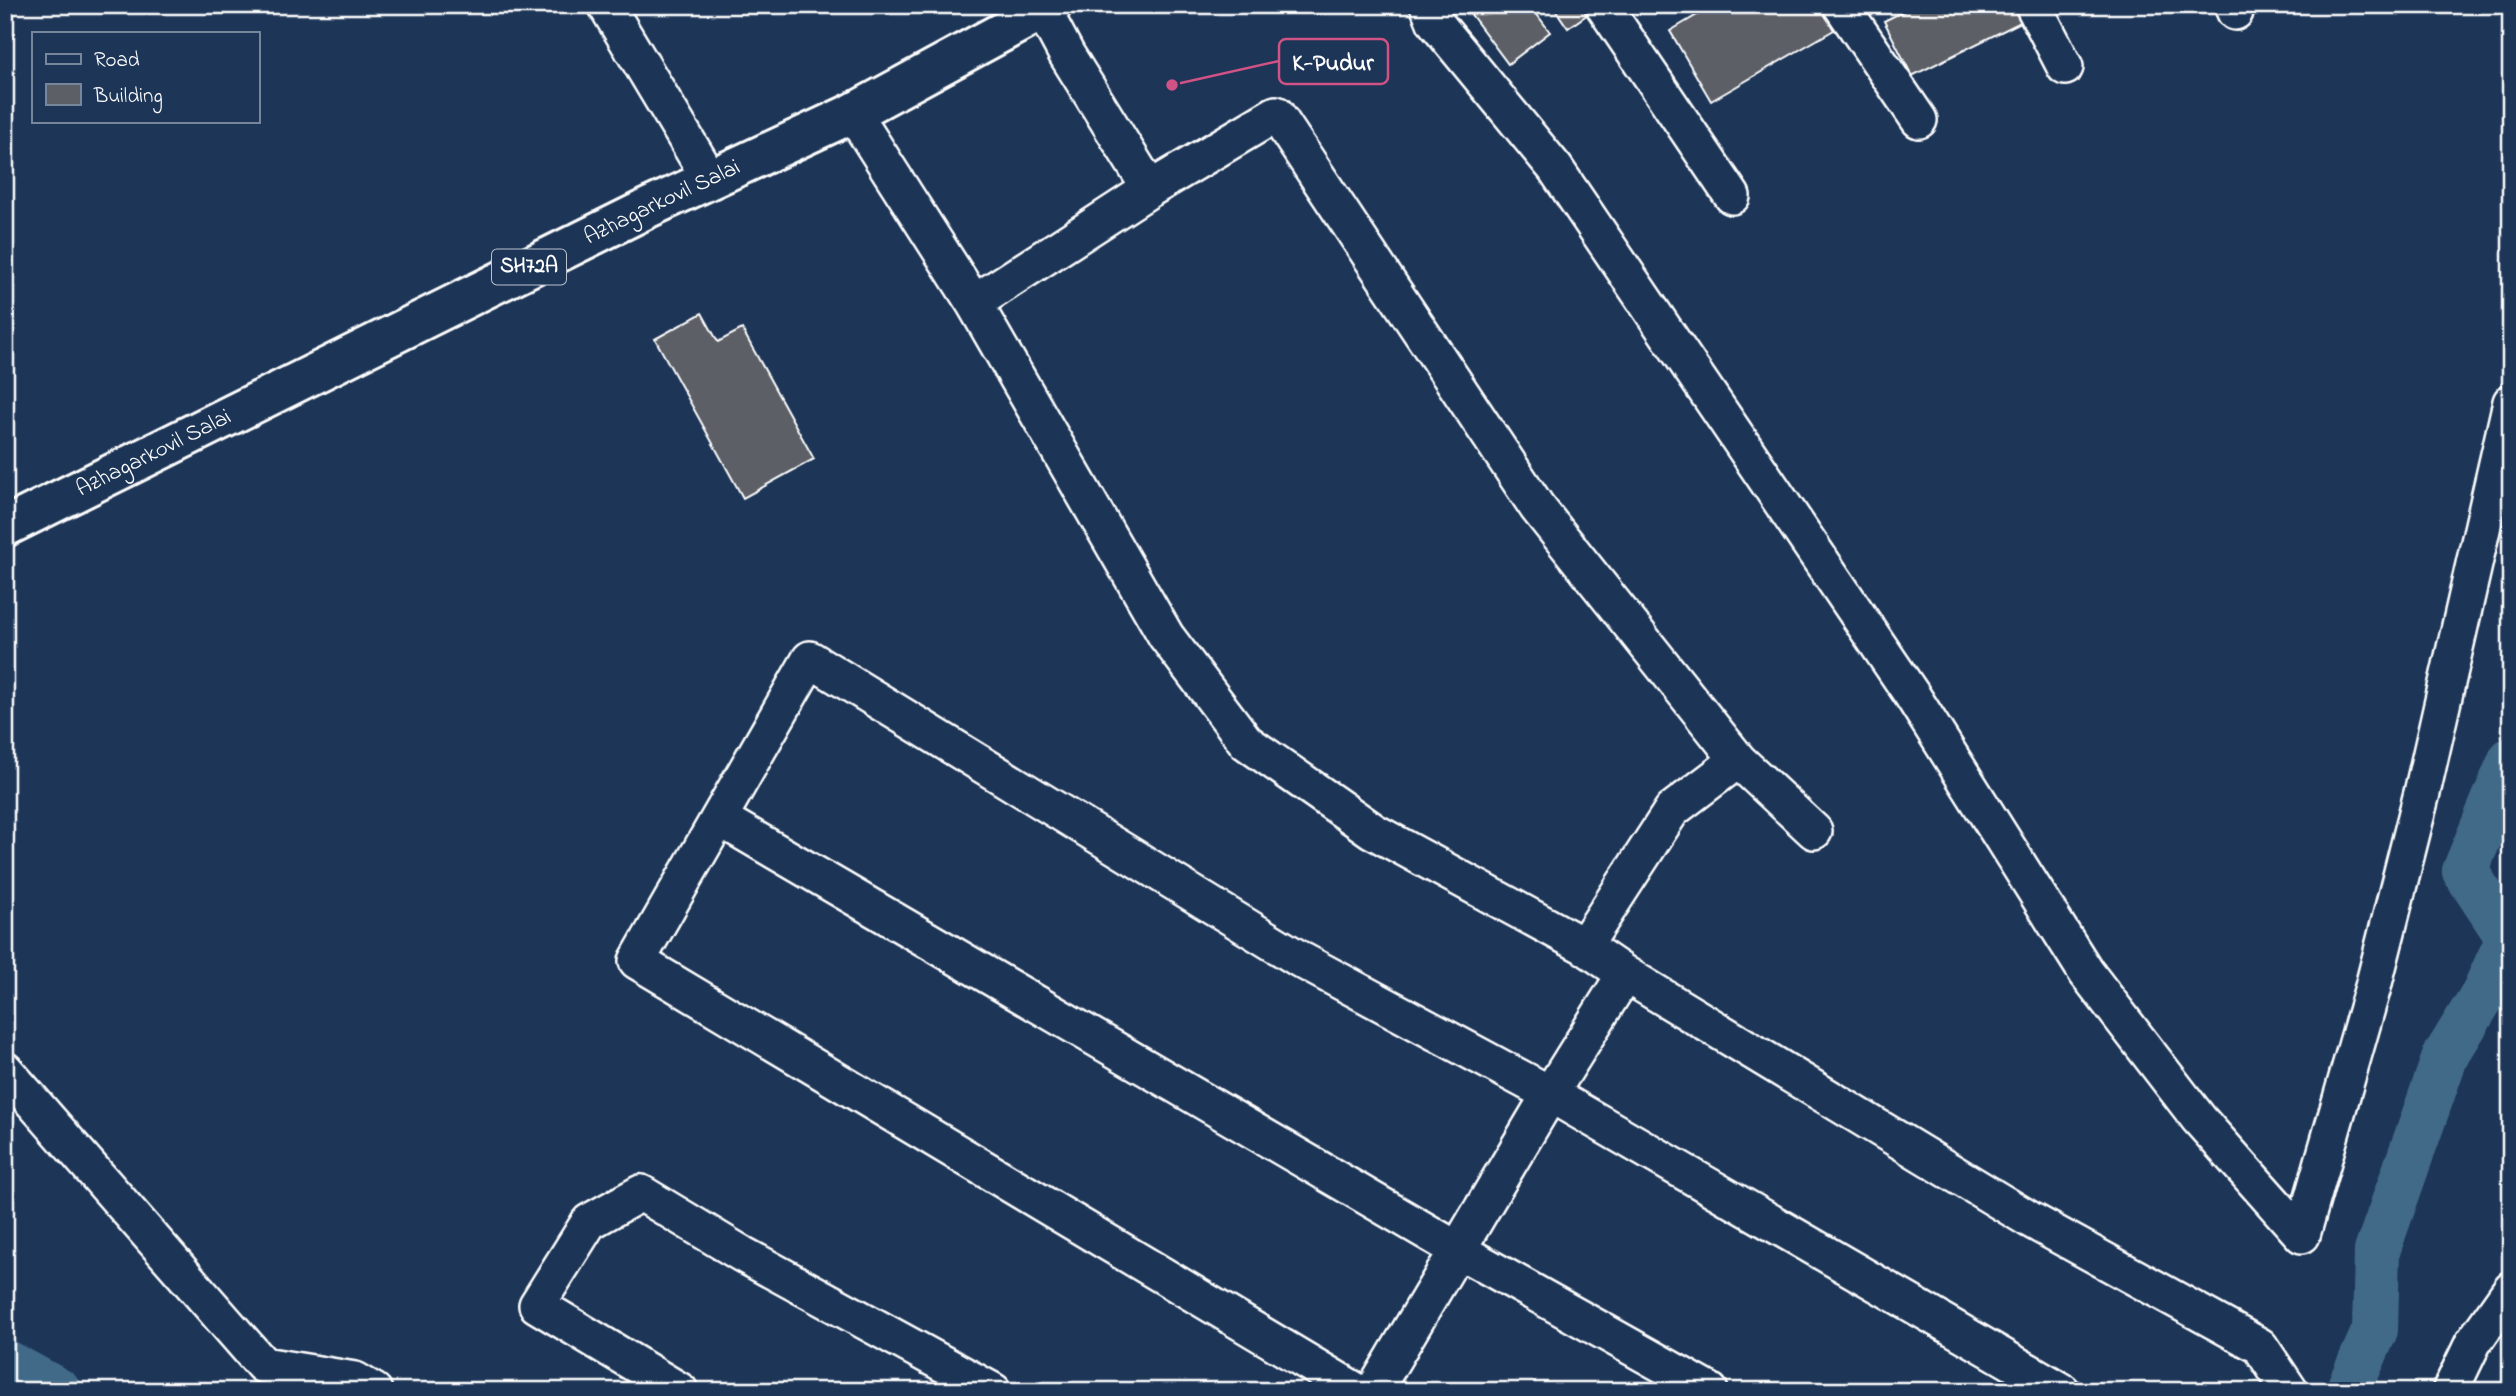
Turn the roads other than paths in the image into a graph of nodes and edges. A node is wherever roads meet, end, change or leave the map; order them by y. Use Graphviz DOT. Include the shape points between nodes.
graph roads {
  1 [pos="606,5"];
  2 [pos="1427,5"];
  3 [pos="1602,5"];
  4 [pos="1841,5"];
  5 [pos="2033,5"];
  6 [pos="1048,8"];
  7 [pos="2065,67"];
  8 [pos="853,113"];
  9 [pos="1919,120"];
  10 [pos="710,180"];
  11 [pos="1150,189"];
  12 [pos="1732,196"];
  13 [pos="974,303"];
  14 [pos="2511,402"];
  15 [pos="5,527"];
  16 [pos="1738,760"];
  17 [pos="719,818"];
  18 [pos="1814,831"];
  19 [pos="1584,946"];
  20 [pos="1625,974"];
  21 [pos="5,1070"];
  22 [pos="1550,1094"];
  23 [pos="1458,1250"];
  24 [pos="2511,1289"];
  25 [pos="374,1391"];
  26 [pos="680,1391"];
  27 [pos="993,1391"];
  28 [pos="1356,1391"];
  29 [pos="1374,1391"];
  30 [pos="1710,1391"];
  31 [pos="2062,1391"];
  32 [pos="2290,1391"];
  33 [pos="2450,1391"];
  1 -- 10 [label="street"];
  2 -- 14 [label="street" via="1435,22 1555,168 1912,695 2086,972 2199,1119 2302,1235 2374,987"];
  3 -- 12 [label="street"];
  4 -- 9 [label="street"];
  5 -- 7 [label="street"];
  6 -- 8 [label="main road, Azhagarkovil Salai / SH72A"];
  6 -- 11 [label="street" via="1067,54"];
  8 -- 10 [label="main road, Azhagarkovil Salai / SH72A"];
  8 -- 13 [label="street"];
  10 -- 15 [label="main road, Azhagarkovil Salai / SH72A"];
  11 -- 13 [label="street"];
  11 -- 16 [label="street" via="1276,114 1537,508"];
  13 -- 19 [label="street" via="1166,636 1246,742 1373,831"];
  16 -- 18 [label="street"];
  16 -- 19 [label="street" via="1672,810"];
  17 -- 22 [label="street" via="810,659 1301,960"];
  17 -- 23 [label="street"];
  17 -- 28 [label="street" via="637,961"];
  19 -- 20 [label="street"];
  20 -- 22 [label="street"];
  20 -- 32 [label="street" via="2029,1219 2260,1346"];
  21 -- 25 [label="street" via="263,1365 355,1380"];
  22 -- 23 [label="street"];
  22 -- 31 [label="street"];
  23 -- 29 [label="street"];
  23 -- 30 [label="street"];
  24 -- 33 [label="street" via="2473,1343"];
  26 -- 27 [label="street" via="537,1305 590,1223 640,1193"];
}
